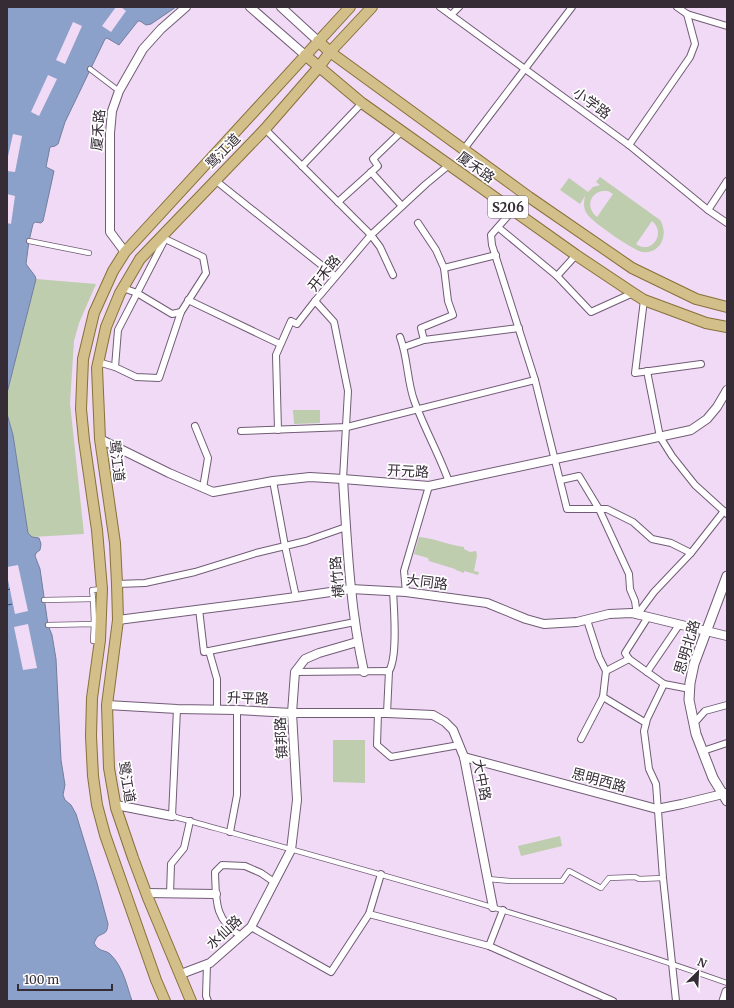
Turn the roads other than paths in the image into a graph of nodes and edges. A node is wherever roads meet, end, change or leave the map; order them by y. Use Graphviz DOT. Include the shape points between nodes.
graph roads {
  1 [pos="186,7"];
  2 [pos="250,7"];
  3 [pos="281,7"];
  4 [pos="350,7"];
  5 [pos="372,7"];
  6 [pos="440,7"];
  7 [pos="459,7"];
  8 [pos="572,7"];
  9 [pos="676,7"];
  10 [pos="687,14"];
  11 [pos="452,15"];
  12 [pos="727,26"];
  13 [pos="318,41"];
  14 [pos="330,52"];
  15 [pos="305,55"];
  16 [pos="319,67"];
  17 [pos="90,69"];
  18 [pos="525,69"];
  19 [pos="119,91"];
  20 [pos="362,102"];
  21 [pos="265,129"];
  22 [pos="402,131"];
  23 [pos="629,145"];
  24 [pos="464,149"];
  25 [pos="449,165"];
  26 [pos="302,166"];
  27 [pos="371,172"];
  28 [pos="215,180"];
  29 [pos="727,181"];
  30 [pos="338,202"];
  31 [pos="402,206"];
  32 [pos="513,210"];
  33 [pos="708,210"];
  34 [pos="418,223"];
  35 [pos="727,223"];
  36 [pos="499,228"];
  37 [pos="371,235"];
  38 [pos="163,238"];
  39 [pos="29,241"];
  40 [pos="125,252"];
  41 [pos="89,253"];
  42 [pos="496,255"];
  43 [pos="576,255"];
  44 [pos="444,268"];
  45 [pos="393,275"];
  46 [pos="335,276"];
  47 [pos="556,276"];
  48 [pos="122,288"];
  49 [pos="137,293"];
  50 [pos="633,293"];
  51 [pos="188,300"];
  52 [pos="644,300"];
  53 [pos="315,301"];
  54 [pos="727,307"];
  55 [pos="181,312"];
  56 [pos="727,327"];
  57 [pos="519,328"];
  58 [pos="400,337"];
  59 [pos="424,340"];
  60 [pos="280,344"];
  61 [pos="404,347"];
  62 [pos="98,362"];
  63 [pos="701,364"];
  64 [pos="115,367"];
  65 [pos="647,371"];
  66 [pos="535,380"];
  67 [pos="727,390"];
  68 [pos="724,403"];
  69 [pos="418,409"];
  70 [pos="195,426"];
  71 [pos="347,427"];
  72 [pos="278,430"];
  73 [pos="240,432"];
  74 [pos="660,437"];
  75 [pos="100,439"];
  76 [pos="556,460"];
  77 [pos="343,478"];
  78 [pos="560,480"];
  79 [pos="273,481"];
  80 [pos="449,482"];
  81 [pos="429,486"];
  82 [pos="203,488"];
  83 [pos="599,509"];
  84 [pos="725,512"];
  85 [pos="346,527"];
  86 [pos="285,546"];
  87 [pos="691,553"];
  88 [pos="727,576"];
  89 [pos="117,584"];
  90 [pos="727,588"];
  91 [pos="102,589"];
  92 [pos="351,589"];
  93 [pos="393,591"];
  94 [pos="406,592"];
  95 [pos="296,597"];
  96 [pos="93,599"];
  97 [pos="44,600"];
  98 [pos="199,610"];
  99 [pos="638,615"];
  100 [pos="648,617"];
  101 [pos="118,620"];
  102 [pos="587,620"];
  103 [pos="355,622"];
  104 [pos="94,624"];
  105 [pos="48,625"];
  106 [pos="679,625"];
  107 [pos="708,630"];
  108 [pos="727,636"];
  109 [pos="100,640"];
  110 [pos="357,642"];
  111 [pos="209,651"];
  112 [pos="629,659"];
  113 [pos="389,671"];
  114 [pos="606,671"];
  115 [pos="296,672"];
  116 [pos="364,672"];
  117 [pos="647,672"];
  118 [pos="664,684"];
  119 [pos="690,690"];
  120 [pos="603,697"];
  121 [pos="107,705"];
  122 [pos="727,705"];
  123 [pos="177,709"];
  124 [pos="217,710"];
  125 [pos="237,710"];
  126 [pos="292,713"];
  127 [pos="378,713"];
  128 [pos="387,713"];
  129 [pos="697,720"];
  130 [pos="646,723"];
  131 [pos="581,739"];
  132 [pos="727,743"];
  133 [pos="459,745"];
  134 [pos="706,750"];
  135 [pos="464,757"];
  136 [pos="726,794"];
  137 [pos="116,805"];
  138 [pos="657,809"];
  139 [pos="172,816"];
  140 [pos="190,821"];
  141 [pos="230,832"];
  142 [pos="291,850"];
  143 [pos="381,874"];
  144 [pos="663,878"];
  145 [pos="488,879"];
  146 [pos="274,882"];
  147 [pos="146,893"];
  148 [pos="170,894"];
  149 [pos="216,894"];
  150 [pos="493,907"];
  151 [pos="503,910"];
  152 [pos="369,914"];
  153 [pos="251,927"];
  154 [pos="241,936"];
  155 [pos="489,946"];
  156 [pos="207,964"];
  157 [pos="672,964"];
  158 [pos="181,974"];
  159 [pos="727,983"];
  160 [pos="727,992"];
  161 [pos="165,1001"];
  162 [pos="191,1001"];
  163 [pos="208,1001"];
  164 [pos="613,1001"];
  165 [pos="676,1001"];
  166 [pos="724,1001"];
  1 -- 19 [label="street, 厦禾路" via="143,49"];
  2 -- 15 [label="street, 厦禾路 / S206"];
  3 -- 13 [label="street, 厦禾路 / S206"];
  4 -- 13 [label="main road, 鹭江道"];
  5 -- 14 [label="main road, 鹭江道"];
  6 -- 11 [label="street, 小学路"];
  7 -- 11 [label="street"];
  8 -- 18 [label="street"];
  9 -- 10 [label="street"];
  10 -- 12 [label="street"];
  10 -- 23 [label="street" via="695,44 690,57"];
  11 -- 18 [label="street, 小学路"];
  13 -- 14 [label="main road, 厦禾路 / S206"];
  13 -- 15 [label="main road, 鹭江道"];
  14 -- 16 [label="main road, 鹭江道"];
  14 -- 24 [label="main road, 厦禾路 / S206"];
  15 -- 16 [label="main road, 厦禾路 / S206"];
  15 -- 40 [label="main road, 鹭江道"];
  16 -- 20 [label="main road, 厦禾路 / S206"];
  16 -- 21 [label="main road, 鹭江道"];
  17 -- 19 [label="street"];
  18 -- 23 [label="street, 小学路"];
  18 -- 24 [label="street"];
  19 -- 40 [label="street, 厦禾路" via="112,110 110,132 110,232"];
  20 -- 22 [label="main road, 厦禾路 / S206"];
  20 -- 26 [label="street"];
  21 -- 26 [label="street"];
  21 -- 28 [label="main road, 鹭江道"];
  22 -- 25 [label="main road, 厦禾路 / S206"];
  22 -- 27 [label="street" via="373,159 378,166"];
  23 -- 33 [label="street, 小学路"];
  24 -- 54 [label="main road, 厦禾路 / S206" via="632,268 696,298"];
  25 -- 31 [label="street, 开禾路"];
  25 -- 32 [label="main road, 厦禾路 / S206"];
  26 -- 30 [label="street"];
  27 -- 30 [label="street"];
  27 -- 31 [label="street"];
  28 -- 38 [label="main road, 鹭江道"];
  28 -- 46 [label="street"];
  29 -- 33 [label="street"];
  30 -- 37 [label="street"];
  31 -- 37 [label="street, 开禾路"];
  32 -- 36 [label="street"];
  32 -- 43 [label="main road, 厦禾路 / S206"];
  33 -- 35 [label="street, 小学路"];
  34 -- 44 [label="street" via="436,250"];
  36 -- 42 [label="street" via="491,235"];
  36 -- 47 [label="street"];
  37 -- 45 [label="street" via="380,247"];
  37 -- 46 [label="street, 开禾路"];
  38 -- 48 [label="main road, 鹭江道" via="140,259"];
  38 -- 49 [label="street"];
  38 -- 51 [label="street" via="203,257 206,273"];
  39 -- 41 [label="street"];
  40 -- 91 [label="main road, 鹭江道" via="113,271 94,313 83,359 81,409"];
  42 -- 44 [label="street"];
  42 -- 57 [label="street"];
  43 -- 47 [label="street"];
  43 -- 50 [label="main road, 厦禾路 / S206"];
  44 -- 59 [label="street" via="452,315 421,328"];
  46 -- 53 [label="street, 开禾路"];
  47 -- 50 [label="street" via="591,312"];
  48 -- 49 [label="street"];
  48 -- 62 [label="main road, 鹭江道" via="106,327"];
  49 -- 55 [label="street" via="172,314"];
  49 -- 64 [label="street" via="118,330"];
  50 -- 52 [label="main road, 厦禾路 / S206"];
  51 -- 55 [label="street"];
  51 -- 60 [label="street"];
  52 -- 56 [label="main road, 厦禾路 / S206"];
  52 -- 65 [label="street" via="635,374"];
  53 -- 60 [label="street" via="297,324 291,321"];
  53 -- 71 [label="street, 开禾路" via="334,322 348,391"];
  55 -- 64 [label="street" via="159,378 136,377"];
  57 -- 59 [label="street"];
  57 -- 66 [label="street"];
  58 -- 61 [label="street"];
  59 -- 61 [label="street"];
  60 -- 72 [label="street" via="276,355"];
  61 -- 69 [label="street" via="413,399"];
  62 -- 64 [label="street"];
  62 -- 75 [label="main road, 鹭江道"];
  63 -- 65 [label="street"];
  65 -- 74 [label="street"];
  66 -- 69 [label="street"];
  66 -- 76 [label="street"];
  67 -- 68 [label="street, 开元路"];
  68 -- 74 [label="street, 开元路" via="691,430"];
  69 -- 71 [label="street"];
  69 -- 80 [label="street"];
  70 -- 82 [label="street" via="208,458"];
  71 -- 72 [label="street"];
  71 -- 77 [label="street, 开禾路"];
  72 -- 73 [label="street"];
  74 -- 76 [label="street, 开元路"];
  74 -- 84 [label="street" via="695,485"];
  75 -- 82 [label="street, 开元路"];
  75 -- 89 [label="main road, 鹭江道" via="115,543"];
  76 -- 78 [label="street"];
  76 -- 80 [label="street, 开元路"];
  77 -- 79 [label="street, 开元路" via="310,477"];
  77 -- 81 [label="street, 开元路"];
  77 -- 85 [label="street, 横竹路"];
  78 -- 83 [label="street" via="579,476"];
  78 -- 83 [label="street" via="567,509"];
  79 -- 82 [label="street, 开元路" via="213,492"];
  79 -- 86 [label="street"];
  80 -- 81 [label="street, 开元路"];
  81 -- 94 [label="street" via="404,571"];
  83 -- 87 [label="street" via="607,509 633,522 652,539 671,543"];
  83 -- 99 [label="street" via="629,574 630,589"];
  84 -- 87 [label="street"];
  85 -- 86 [label="street"];
  85 -- 92 [label="street, 横竹路"];
  86 -- 89 [label="street" via="195,572 145,583"];
  86 -- 95 [label="street"];
  87 -- 99 [label="street" via="654,592"];
  88 -- 107 [label="main road, 思明北路"];
  89 -- 101 [label="main road, 鹭江道"];
  90 -- 107 [label="main road, 思明北路"];
  91 -- 96 [label="street" via="92,590"];
  91 -- 109 [label="main road, 鹭江道"];
  92 -- 93 [label="street, 大同路"];
  92 -- 95 [label="street, 大同路"];
  92 -- 103 [label="street, 横竹路"];
  93 -- 94 [label="street, 大同路"];
  93 -- 113 [label="street" via="393,665"];
  94 -- 102 [label="street, 大同路" via="487,603 544,624"];
  95 -- 98 [label="street, 大同路"];
  96 -- 97 [label="street"];
  96 -- 104 [label="street"];
  98 -- 101 [label="street, 大同路"];
  98 -- 111 [label="street" via="204,652"];
  99 -- 100 [label="street, 大同路"];
  99 -- 102 [label="street, 大同路" via="609,614"];
  100 -- 106 [label="street, 大同路"];
  100 -- 112 [label="street" via="625,653"];
  101 -- 121 [label="main road, 鹭江道"];
  102 -- 114 [label="street" via="599,658"];
  103 -- 110 [label="street, 横竹路"];
  103 -- 111 [label="street"];
  104 -- 105 [label="street"];
  104 -- 109 [label="street" via="93,641"];
  106 -- 107 [label="street, 大同路"];
  106 -- 117 [label="street"];
  107 -- 108 [label="street, 大同路"];
  107 -- 119 [label="main road, 思明北路" via="694,664"];
  107 -- 129 [label="main road, 思明北路" via="696,675 694,705"];
  109 -- 161 [label="main road, 鹭江道" via="92,698 91,728 97,805"];
  110 -- 115 [label="street" via="305,659"];
  110 -- 116 [label="street, 横竹路"];
  111 -- 124 [label="street" via="217,679"];
  112 -- 114 [label="street"];
  112 -- 117 [label="street"];
  113 -- 116 [label="street"];
  113 -- 128 [label="street"];
  114 -- 120 [label="street"];
  115 -- 116 [label="street"];
  115 -- 126 [label="street, 镇邦路"];
  117 -- 118 [label="street"];
  118 -- 119 [label="street"];
  118 -- 130 [label="street"];
  119 -- 136 [label="main road, 思明北路" via="689,700 696,734 714,778"];
  120 -- 130 [label="street"];
  120 -- 131 [label="street"];
  121 -- 123 [label="street, 升平路"];
  121 -- 137 [label="main road, 鹭江道" via="109,768"];
  122 -- 129 [label="street" via="705,711"];
  123 -- 124 [label="street, 升平路"];
  123 -- 139 [label="street"];
  124 -- 125 [label="street, 升平路"];
  125 -- 126 [label="street, 升平路"];
  125 -- 141 [label="street" via="237,795"];
  126 -- 127 [label="street, 升平路"];
  126 -- 142 [label="street, 镇邦路" via="298,800"];
  127 -- 128 [label="street, 升平路"];
  127 -- 133 [label="street" via="377,745 391,757"];
  128 -- 133 [label="street, 大中路" via="433,715 453,730"];
  129 -- 134 [label="main road, 思明北路"];
  130 -- 138 [label="street" via="645,746 649,769 656,784"];
  132 -- 134 [label="street"];
  133 -- 135 [label="street, 大中路"];
  134 -- 136 [label="main road, 思明北路"];
  135 -- 138 [label="street, 思明西路"];
  135 -- 145 [label="street, 大中路"];
  136 -- 138 [label="street, 思明西路"];
  137 -- 139 [label="street"];
  137 -- 147 [label="main road, 鹭江道"];
  138 -- 144 [label="street"];
  139 -- 140 [label="street"];
  140 -- 141 [label="street"];
  140 -- 148 [label="street" via="184,848 171,864"];
  141 -- 142 [label="street"];
  142 -- 143 [label="street"];
  142 -- 146 [label="street, 水仙路"];
  143 -- 150 [label="street"];
  143 -- 152 [label="street"];
  144 -- 145 [label="street" via="609,878 601,888 569,871 562,881"];
  144 -- 157 [label="street"];
  145 -- 150 [label="street, 大中路"];
  146 -- 149 [label="street" via="245,866 222,865 215,872"];
  146 -- 153 [label="street, 水仙路"];
  147 -- 148 [label="street"];
  147 -- 158 [label="main road, 鹭江道"];
  148 -- 149 [label="street"];
  149 -- 154 [label="street" via="220,917 231,931"];
  150 -- 151 [label="street"];
  151 -- 155 [label="street"];
  151 -- 157 [label="street"];
  152 -- 153 [label="street" via="331,972"];
  152 -- 155 [label="street"];
  153 -- 154 [label="street, 水仙路"];
  154 -- 156 [label="street, 水仙路"];
  155 -- 164 [label="street"];
  156 -- 158 [label="street, 水仙路"];
  156 -- 163 [label="street"];
  157 -- 159 [label="street"];
  157 -- 165 [label="street"];
  158 -- 162 [label="main road, 鹭江道"];
  160 -- 166 [label="main road"];
}
